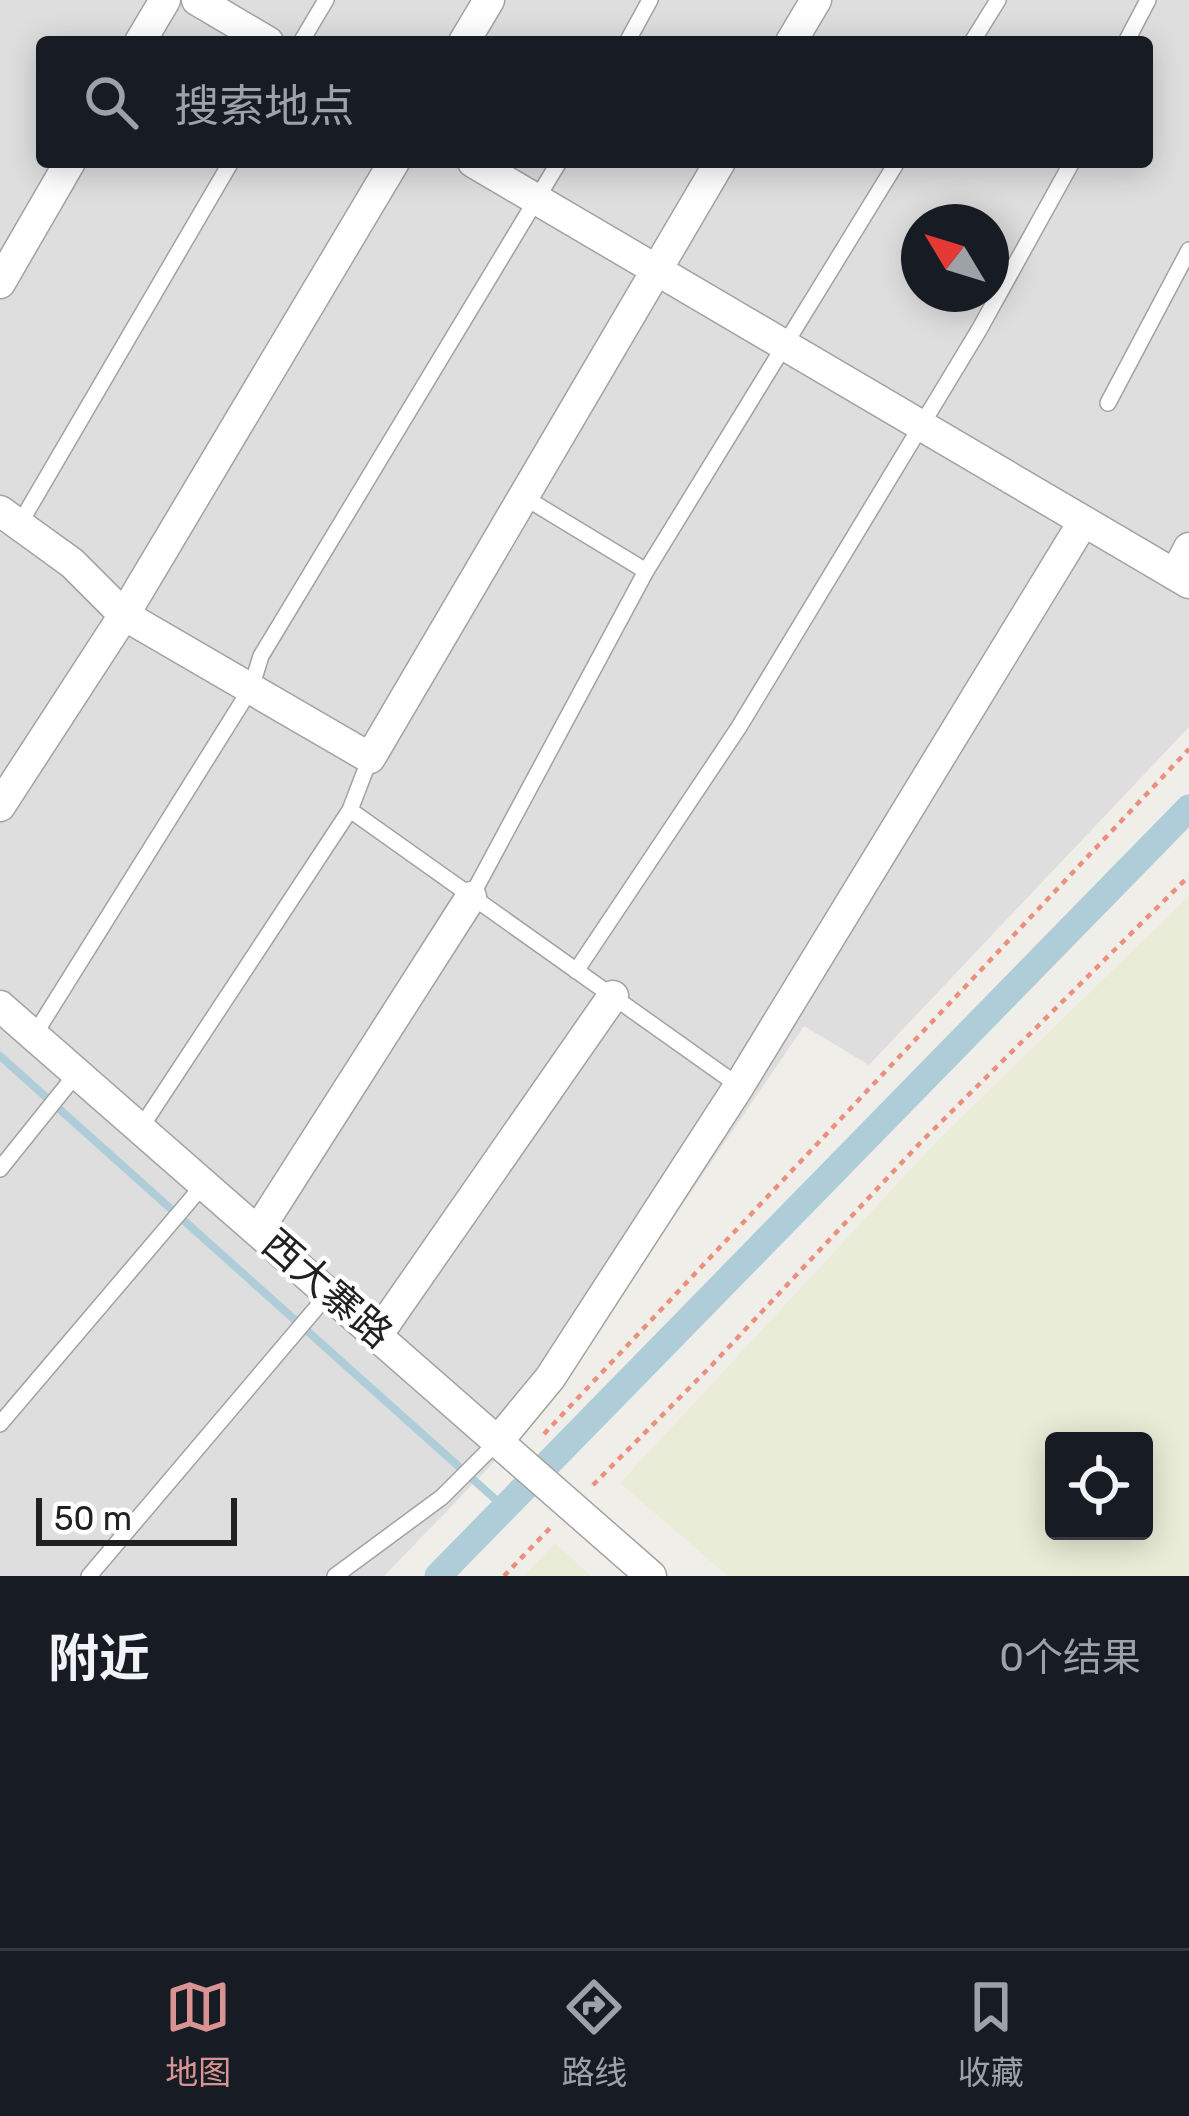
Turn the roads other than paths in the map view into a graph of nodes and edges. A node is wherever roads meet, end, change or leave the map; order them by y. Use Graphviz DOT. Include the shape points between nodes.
graph roads {
  1 [pos="165,0"];
  2 [pos="197,0"];
  3 [pos="326,0"];
  4 [pos="489,0"];
  5 [pos="650,0"];
  6 [pos="816,0"];
  7 [pos="998,0"];
  8 [pos="1148,0"];
  9 [pos="144,36"];
  10 [pos="258,36"];
  11 [pos="305,36"];
  12 [pos="468,36"];
  13 [pos="630,36"];
  14 [pos="795,36"];
  15 [pos="976,36"];
  16 [pos="1129,36"];
  17 [pos="67,168"];
  18 [pos="227,168"];
  19 [pos="390,168"];
  20 [pos="483,168"];
  21 [pos="557,168"];
  22 [pos="717,168"];
  23 [pos="893,168"];
  24 [pos="1069,168"];
  25 [pos="538,201"];
  26 [pos="1189,250"];
  27 [pos="658,268"];
  28 [pos="0,283"];
  29 [pos="784,344"];
  30 [pos="1108,403"];
  31 [pos="920,426"];
  32 [pos="524,497"];
  33 [pos="10,518"];
  34 [pos="1082,524"];
  35 [pos="1184,569"];
  36 [pos="646,571"];
  37 [pos="124,614"];
  38 [pos="250,688"];
  39 [pos="370,758"];
  40 [pos="0,806"];
  41 [pos="350,810"];
  42 [pos="471,897"];
  43 [pos="576,971"];
  44 [pos="613,996"];
  45 [pos="0,1006"];
  46 [pos="0,1020"];
  47 [pos="31,1040"];
  48 [pos="70,1083"];
  49 [pos="739,1086"];
  50 [pos="142,1126"];
  51 [pos="0,1168"];
  52 [pos="195,1194"];
  53 [pos="259,1229"];
  54 [pos="321,1302"];
  55 [pos="378,1334"];
  56 [pos="0,1424"];
  57 [pos="499,1457"];
  58 [pos="561,1505"];
  59 [pos="89,1576"];
  60 [pos="335,1576"];
  61 [pos="632,1576"];
  62 [pos="651,1576"];
  1 -- 9 [label="street"];
  2 -- 10 [label="street"];
  3 -- 11 [label="lane"];
  4 -- 12 [label="street"];
  5 -- 13 [label="lane"];
  6 -- 14 [label="street"];
  7 -- 15 [label="lane"];
  8 -- 16 [label="lane"];
  17 -- 28 [label="street"];
  18 -- 33 [label="lane"];
  19 -- 37 [label="street"];
  20 -- 25 [label="street"];
  21 -- 25 [label="lane"];
  22 -- 27 [label="street"];
  23 -- 29 [label="lane"];
  24 -- 31 [label="lane"];
  25 -- 27 [label="street"];
  25 -- 38 [label="lane" via="261,656"];
  26 -- 30 [label="lane"];
  27 -- 29 [label="street"];
  27 -- 32 [label="street"];
  29 -- 31 [label="street"];
  29 -- 36 [label="lane"];
  31 -- 34 [label="street"];
  31 -- 43 [label="lane" via="739,727"];
  32 -- 36 [label="lane"];
  32 -- 39 [label="street"];
  33 -- 37 [label="street"];
  34 -- 35 [label="street"];
  34 -- 49 [label="street"];
  36 -- 42 [label="lane"];
  37 -- 38 [label="street"];
  37 -- 40 [label="street"];
  38 -- 39 [label="street"];
  38 -- 47 [label="lane"];
  39 -- 41 [label="lane"];
  41 -- 42 [label="lane"];
  41 -- 50 [label="lane"];
  42 -- 43 [label="lane"];
  42 -- 53 [label="street"];
  43 -- 44 [label="lane"];
  44 -- 49 [label="lane"];
  44 -- 55 [label="street"];
  45 -- 47 [label="street, 西大寨路"];
  46 -- 47 [label="street, 西大寨路"];
  47 -- 48 [label="street, 西大寨路"];
  48 -- 50 [label="street, 西大寨路"];
  48 -- 51 [label="lane"];
  48 -- 52 [label="street, 西大寨路"];
  49 -- 57 [label="street"];
  50 -- 52 [label="street, 西大寨路"];
  52 -- 53 [label="street, 西大寨路"];
  52 -- 54 [label="street, 西大寨路"];
  52 -- 56 [label="lane"];
  53 -- 54 [label="street, 西大寨路"];
  54 -- 55 [label="street, 西大寨路"];
  54 -- 57 [label="street, 西大寨路"];
  54 -- 59 [label="lane"];
  55 -- 57 [label="street, 西大寨路"];
  57 -- 58 [label="street, 西大寨路"];
  57 -- 60 [label="lane"];
  58 -- 61 [label="street, 西大寨路"];
  58 -- 62 [label="street, 西大寨路"];
}
